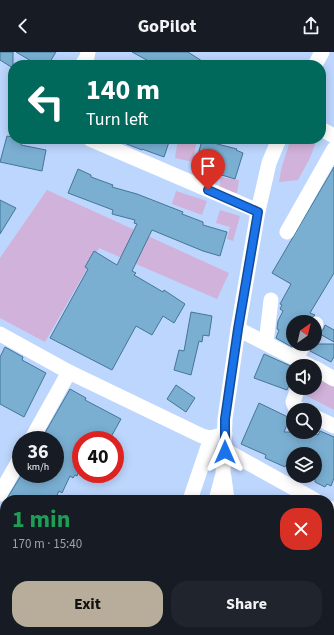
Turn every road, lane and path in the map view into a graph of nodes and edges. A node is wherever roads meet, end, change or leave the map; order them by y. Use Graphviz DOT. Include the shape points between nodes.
graph roads {
  1 [pos="102,144"];
  2 [pos="277,144"];
  3 [pos="334,148"];
  4 [pos="258,212"];
  5 [pos="286,232"];
  6 [pos="271,300"];
  7 [pos="238,329"];
  8 [pos="0,334"];
  9 [pos="266,343"];
  10 [pos="296,359"];
  11 [pos="69,372"];
  12 [pos="322,372"];
  13 [pos="333,377"];
  14 [pos="322,420"];
  15 [pos="334,426"];
  16 [pos="36,431"];
  17 [pos="225,434"];
  18 [pos="211,438"];
  19 [pos="225,450"];
  20 [pos="12,473"];
  21 [pos="223,474"];
  22 [pos="0,494"];
  23 [pos="192,495"];
  24 [pos="217,495"];
  25 [pos="226,495"];
  26 [pos="306,495"];
  1 -- 4 [label="street"];
  2 -- 4 [label="street"];
  3 -- 5 [label="street"];
  4 -- 7 [label="street"];
  6 -- 9 [label="street"];
  7 -- 9 [label="street"];
  7 -- 17 [label="street"];
  8 -- 11 [label="street"];
  9 -- 10 [label="street"];
  11 -- 16 [label="street"];
  11 -- 18 [label="street"];
  12 -- 13 [label="street"];
  14 -- 15 [label="street"];
  17 -- 18 [label="street"];
  17 -- 19 [label="street"];
  18 -- 23 [label="street"];
  19 -- 21 [label="street"];
  19 -- 26 [label="street"];
  20 -- 22 [label="street"];
  21 -- 24 [label="street"];
  21 -- 25 [label="street"];
}
